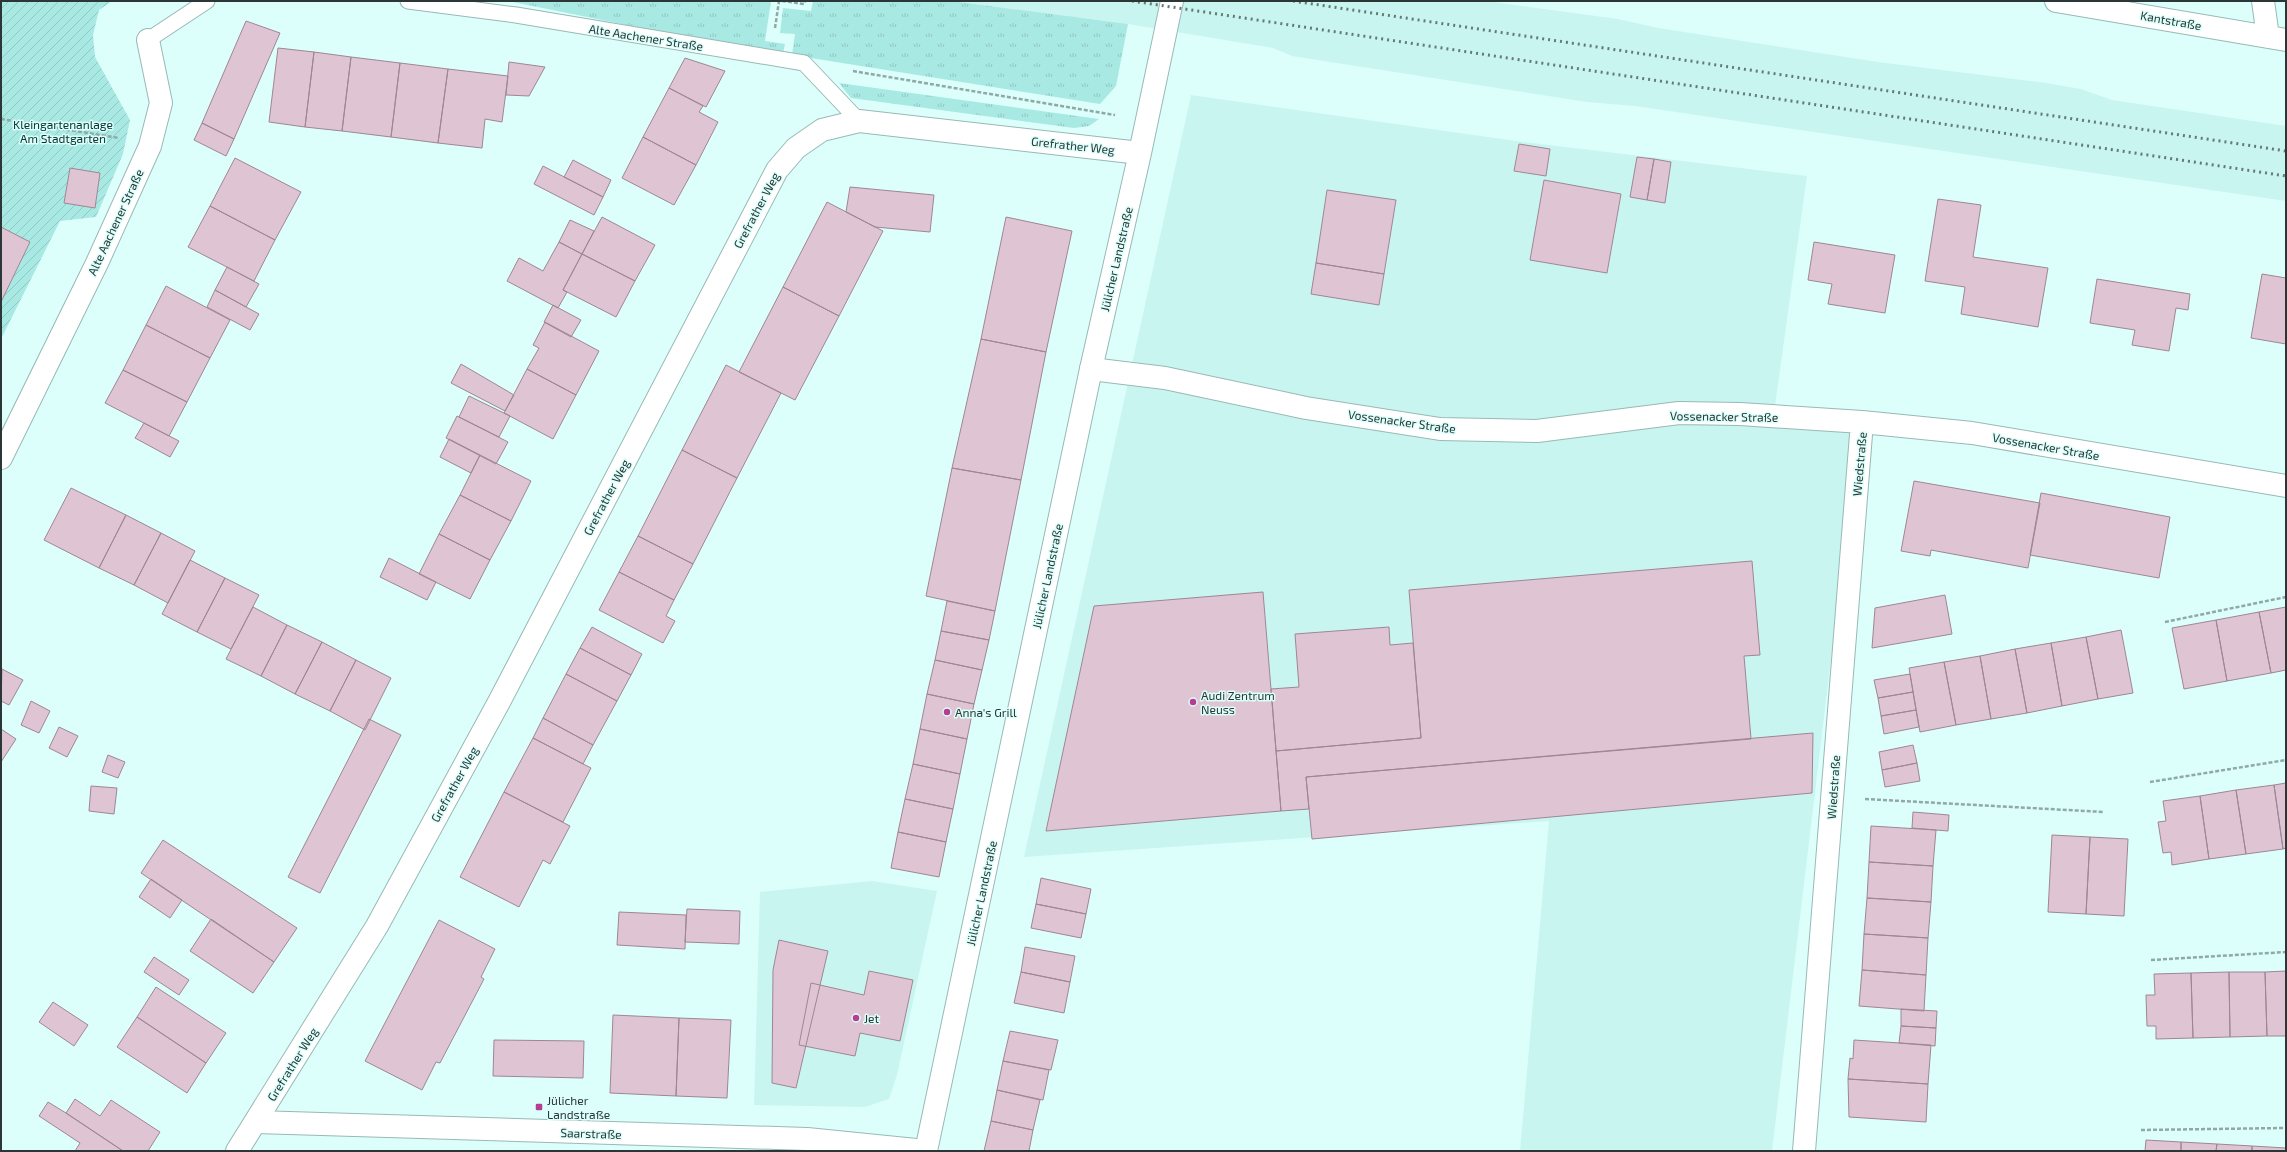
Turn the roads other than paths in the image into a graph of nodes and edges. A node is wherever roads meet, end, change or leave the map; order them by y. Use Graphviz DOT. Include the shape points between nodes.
graph roads {
  1 [pos="207,1"];
  2 [pos="408,1"];
  3 [pos="1172,1"];
  4 [pos="2056,1"];
  5 [pos="2263,1"];
  6 [pos="2277,38"];
  7 [pos="148,40"];
  8 [pos="859,121"];
  9 [pos="1140,153"];
  10 [pos="1091,369"];
  11 [pos="1862,422"];
  12 [pos="1,458"];
  13 [pos="2286,486"];
  14 [pos="256,1122"];
  15 [pos="237,1151"];
  16 [pos="926,1151"];
  17 [pos="1804,1151"];
  1 -- 7 [label="lane, Alte Aachener Straße"];
  2 -- 8 [label="lane, Alte Aachener Straße" via="524,16 804,63"];
  3 -- 9 [label="street, Jülicher Landstraße"];
  4 -- 6 [label="street, Kantstraße"];
  5 -- 6 [label="street"];
  7 -- 12 [label="street, Alte Aachener Straße" via="161,103 150,146 97,263"];
  8 -- 9 [label="street, Grefrather Weg"];
  8 -- 14 [label="street, Grefrather Weg" via="822,130 796,148 777,170 499,702 389,905"];
  9 -- 10 [label="street, Jülicher Landstraße"];
  10 -- 11 [label="street, Vossenacker Straße" via="1165,378 1306,408 1440,429 1537,431 1679,413"];
  10 -- 16 [label="street, Jülicher Landstraße"];
  11 -- 13 [label="street, Vossenacker Straße" via="1972,433"];
  11 -- 17 [label="street, Wiedstraße"];
  14 -- 15 [label="street, Grefrather Weg"];
  14 -- 16 [label="street, Saarstraße" via="807,1139"];
}
